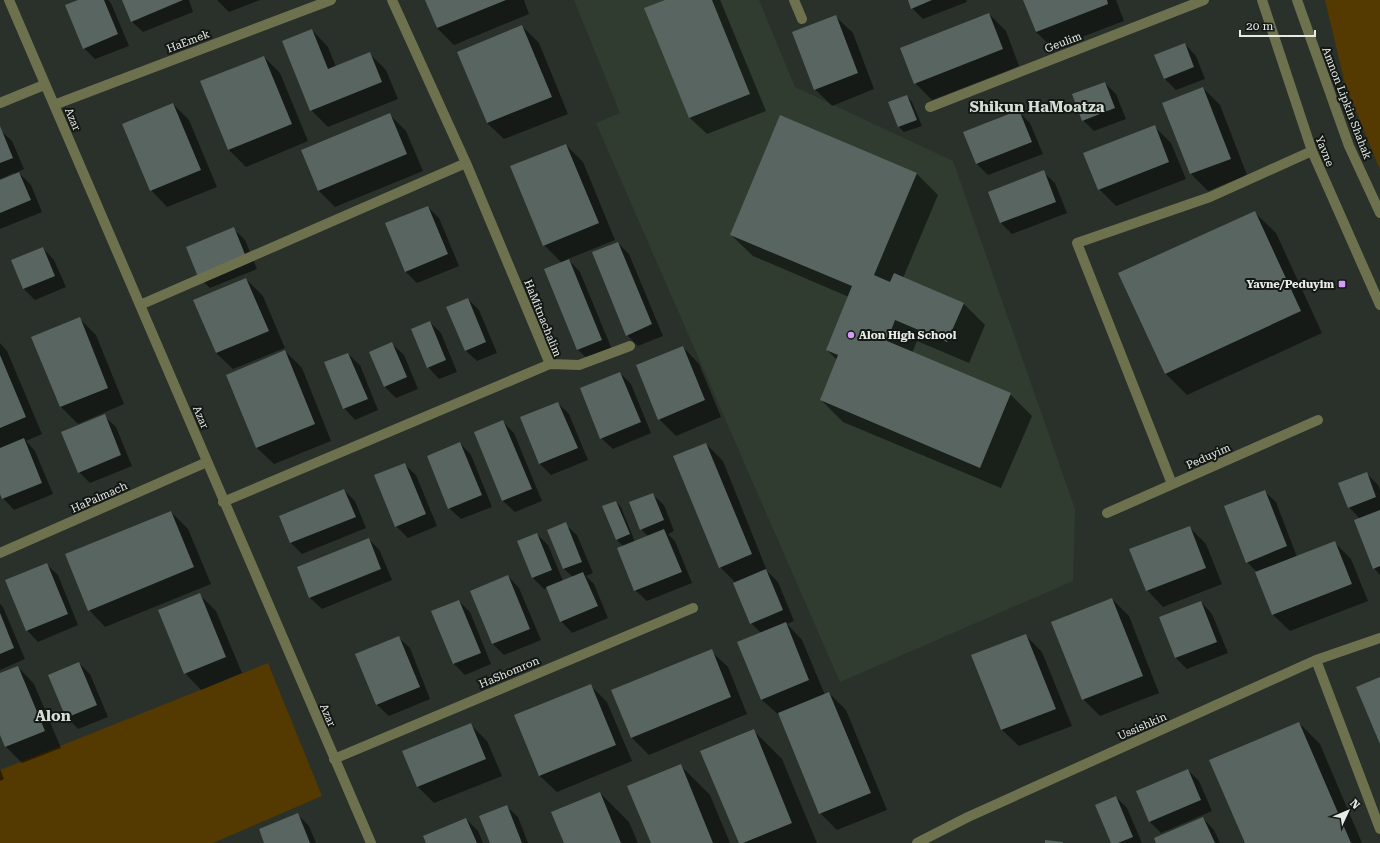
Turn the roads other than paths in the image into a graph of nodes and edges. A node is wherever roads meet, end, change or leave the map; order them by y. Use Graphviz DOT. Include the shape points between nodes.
graph roads {
  1 [pos="9,0"];
  2 [pos="331,0"];
  3 [pos="392,0"];
  4 [pos="794,0"];
  5 [pos="1204,0"];
  6 [pos="1262,0"];
  7 [pos="1297,0"];
  8 [pos="802,19"];
  9 [pos="44,85"];
  10 [pos="0,103"];
  11 [pos="54,105"];
  12 [pos="930,107"];
  13 [pos="1312,151"];
  14 [pos="466,163"];
  15 [pos="1380,213"];
  16 [pos="140,305"];
  17 [pos="1380,305"];
  18 [pos="630,346"];
  19 [pos="550,364"];
  20 [pos="1318,420"];
  21 [pos="207,462"];
  22 [pos="1172,484"];
  23 [pos="223,502"];
  24 [pos="1106,513"];
  25 [pos="0,553"];
  26 [pos="693,608"];
  27 [pos="1380,638"];
  28 [pos="1316,660"];
  29 [pos="334,759"];
  30 [pos="1380,829"];
  31 [pos="371,843"];
  32 [pos="917,843"];
  1 -- 9 [label="street, Azar"];
  2 -- 11 [label="street, HaEmek"];
  3 -- 14 [label="street, HaMitnachalim"];
  4 -- 8 [label="street"];
  5 -- 12 [label="street, Geulim"];
  6 -- 13 [label="street, Yavne"];
  7 -- 15 [label="street, Amnon Lipkin Shahak" via="1349,146"];
  9 -- 10 [label="street"];
  9 -- 11 [label="street, Azar"];
  11 -- 16 [label="street, Azar"];
  13 -- 17 [label="street, Yavne"];
  13 -- 22 [label="street" via="1210,198 1077,243"];
  14 -- 16 [label="street"];
  14 -- 19 [label="street, HaMitnachalim"];
  16 -- 21 [label="street, Azar"];
  18 -- 19 [label="street" via="579,366"];
  19 -- 23 [label="street, HaMitnachalim"];
  20 -- 22 [label="street, Peduyim"];
  21 -- 23 [label="street, Azar"];
  21 -- 25 [label="street, HaPalmach"];
  22 -- 24 [label="street, Peduyim"];
  23 -- 29 [label="street, Azar"];
  26 -- 29 [label="street, HaShomron"];
  27 -- 28 [label="street, Ussishkin"];
  28 -- 30 [label="street"];
  28 -- 32 [label="street, Ussishkin" via="968,817"];
  29 -- 31 [label="street, Azar"];
}
